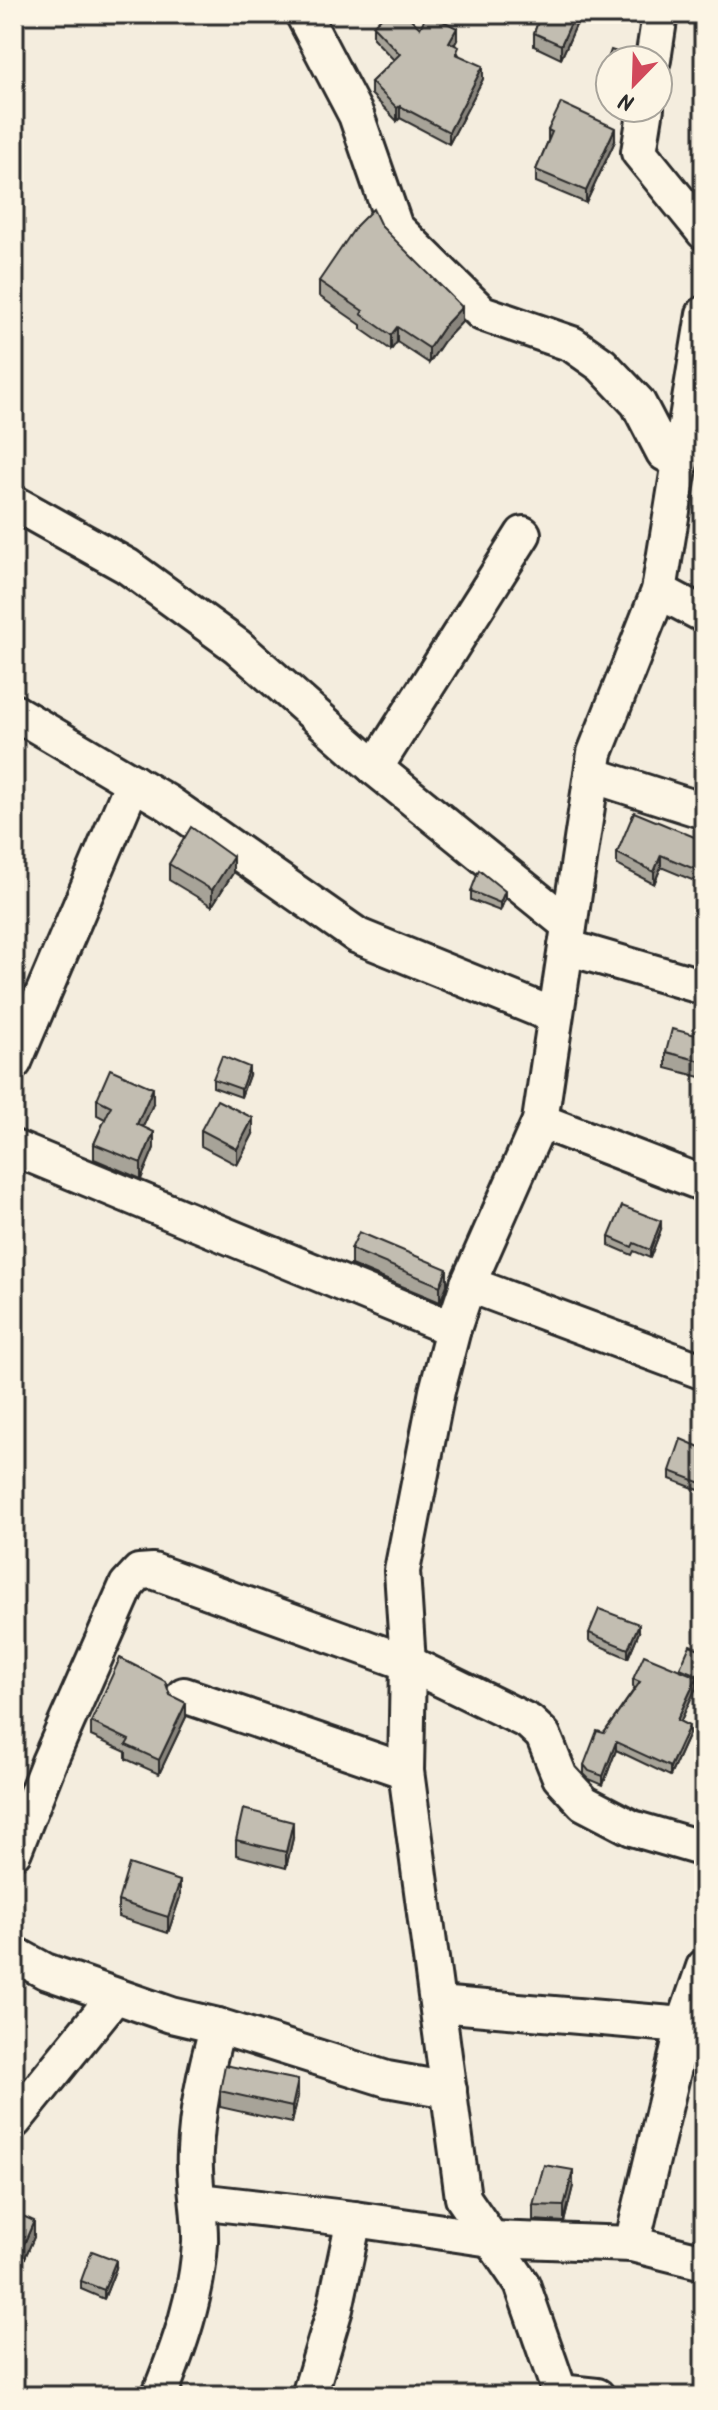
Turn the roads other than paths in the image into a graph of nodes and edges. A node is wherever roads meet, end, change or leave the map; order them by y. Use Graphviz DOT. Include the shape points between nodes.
graph roads {
  1 [pos="303,14"];
  2 [pos="660,14"];
  3 [pos="655,44"];
  4 [pos="643,124"];
  5 [pos="704,232"];
  6 [pos="704,314"];
  7 [pos="693,443"];
  8 [pos="14,503"];
  9 [pos="523,534"];
  10 [pos="659,591"];
  11 [pos="704,615"];
  12 [pos="14,712"];
  13 [pos="375,768"];
  14 [pos="592,775"];
  15 [pos="133,782"];
  16 [pos="704,811"];
  17 [pos="567,936"];
  18 [pos="704,987"];
  19 [pos="555,1016"];
  20 [pos="14,1062"];
  21 [pos="540,1121"];
  22 [pos="14,1148"];
  23 [pos="704,1184"];
  24 [pos="468,1284"];
  25 [pos="453,1329"];
  26 [pos="704,1372"];
  27 [pos="408,1663"];
  28 [pos="184,1695"];
  29 [pos="406,1771"];
  30 [pos="704,1849"];
  31 [pos="14,1851"];
  32 [pos="14,1954"];
  33 [pos="704,1967"];
  34 [pos="115,1996"];
  35 [pos="438,2004"];
  36 [pos="684,2025"];
  37 [pos="218,2026"];
  38 [pos="449,2090"];
  39 [pos="14,2121"];
  40 [pos="198,2201"];
  41 [pos="354,2219"];
  42 [pos="491,2239"];
  43 [pos="632,2244"];
  44 [pos="704,2262"];
  45 [pos="560,2394"];
  46 [pos="159,2396"];
  47 [pos="309,2396"];
  48 [pos="597,2396"];
  1 -- 7 [label="street" via="356,115 395,227 482,313 572,344 602,365 638,403 664,453"];
  2 -- 3 [label="street"];
  4 -- 5 [label="street" via="639,152"];
  6 -- 7 [label="street"];
  7 -- 10 [label="street"];
  8 -- 13 [label="street" via="127,566 225,637"];
  9 -- 13 [label="street"];
  10 -- 11 [label="street"];
  10 -- 14 [label="street" via="595,753"];
  12 -- 15 [label="street"];
  13 -- 17 [label="street"];
  14 -- 16 [label="street"];
  14 -- 17 [label="street"];
  15 -- 19 [label="street" via="358,936"];
  15 -- 20 [label="street"];
  17 -- 18 [label="street"];
  17 -- 19 [label="street"];
  19 -- 21 [label="street"];
  21 -- 23 [label="street"];
  21 -- 24 [label="street"];
  22 -- 25 [label="street"];
  24 -- 25 [label="street"];
  24 -- 26 [label="street"];
  25 -- 27 [label="street" via="402,1571"];
  27 -- 29 [label="street"];
  27 -- 30 [label="street" via="529,1722 543,1735 560,1777 584,1803 632,1828"];
  27 -- 31 [label="street" via="153,1571 139,1572 127,1585"];
  28 -- 29 [label="street"];
  29 -- 35 [label="street"];
  32 -- 34 [label="street"];
  33 -- 36 [label="street"];
  34 -- 37 [label="street"];
  34 -- 39 [label="street"];
  35 -- 36 [label="street"];
  35 -- 38 [label="street"];
  36 -- 43 [label="street"];
  37 -- 38 [label="street" via="387,2079"];
  37 -- 40 [label="street" via="194,2153"];
  38 -- 42 [label="street" via="463,2198"];
  40 -- 41 [label="street"];
  40 -- 46 [label="street" via="200,2243 190,2308"];
  41 -- 42 [label="street"];
  41 -- 47 [label="street"];
  42 -- 43 [label="street"];
  42 -- 45 [label="street" via="522,2284"];
  43 -- 44 [label="street"];
  45 -- 48 [label="street"];
}
